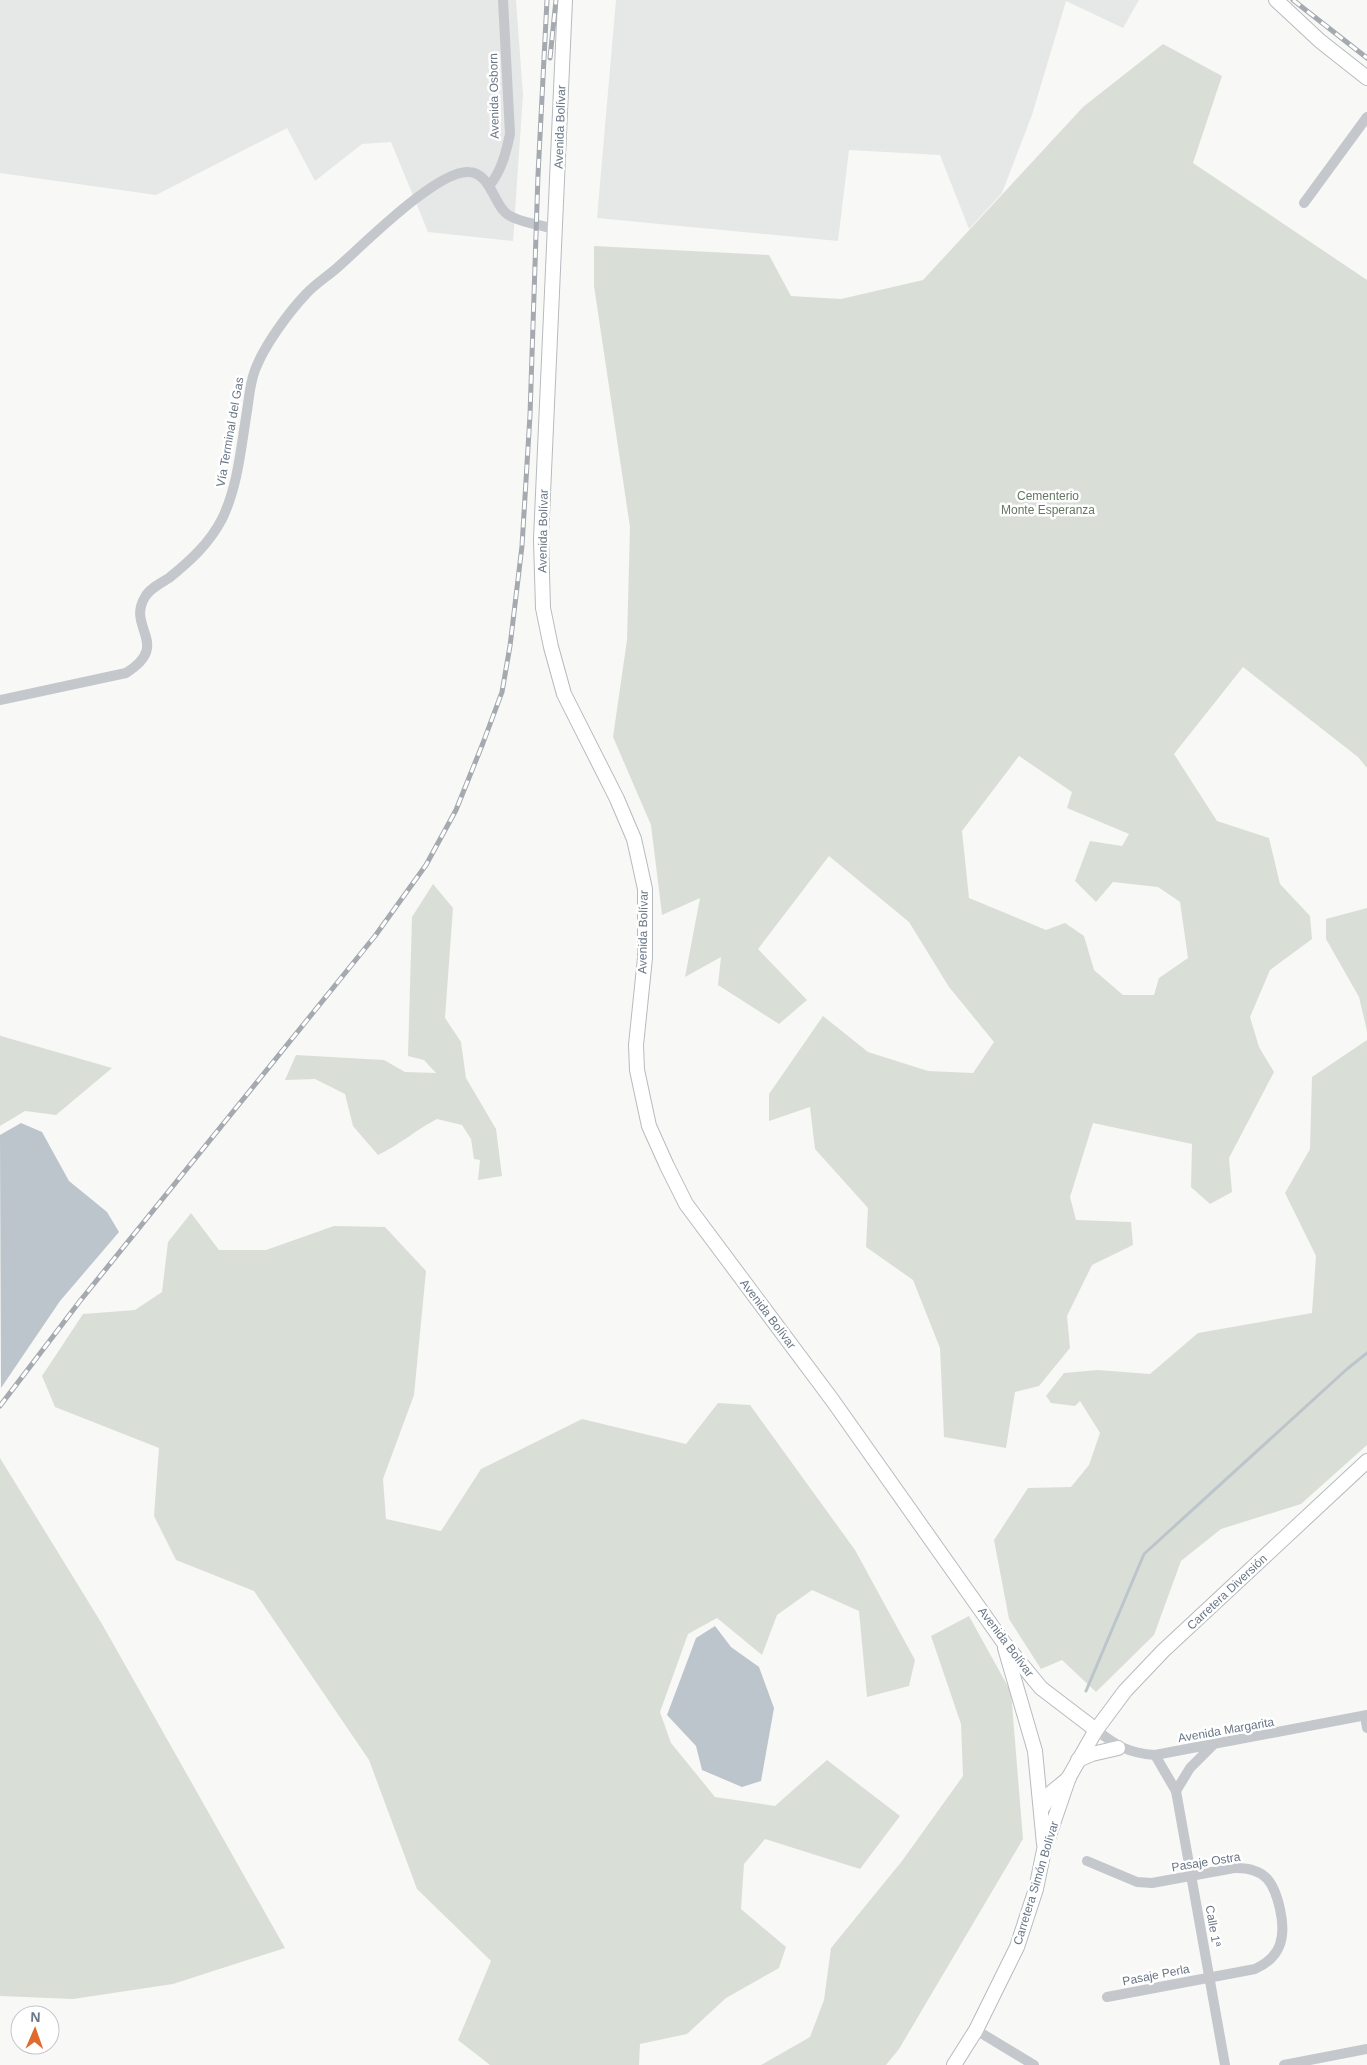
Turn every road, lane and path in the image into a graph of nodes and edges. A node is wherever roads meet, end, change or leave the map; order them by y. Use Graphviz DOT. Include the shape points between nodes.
graph roads {
  1 [pos="503,0"];
  2 [pos="565,0"];
  3 [pos="1276,0"];
  4 [pos="1367,78"];
  5 [pos="1367,117"];
  6 [pos="489,186"];
  7 [pos="1304,203"];
  8 [pos="555,230"];
  9 [pos="0,700"];
  10 [pos="1367,1462"];
  11 [pos="1004,1643"];
  12 [pos="1366,1716"];
  13 [pos="1367,1728"];
  14 [pos="1096,1730"];
  15 [pos="1212,1746"];
  16 [pos="1118,1748"];
  17 [pos="1154,1755"];
  18 [pos="1078,1760"];
  19 [pos="1070,1777"];
  20 [pos="1176,1791"];
  21 [pos="1042,1810"];
  22 [pos="1044,1850"];
  23 [pos="1087,1861"];
  24 [pos="1191,1877"];
  25 [pos="1209,1978"];
  26 [pos="1107,1997"];
  27 [pos="976,2030"];
  28 [pos="1367,2050"];
  29 [pos="954,2065"];
  30 [pos="1034,2065"];
  31 [pos="1225,2065"];
  32 [pos="1284,2065"];
  1 -- 6 [label="street, Avenida Osborn" via="510,134 496,178"];
  2 -- 8 [label="main road, Avenida Bolívar"];
  3 -- 4 [label="main road"];
  5 -- 7 [label="street"];
  6 -- 8 [label="street, Vía Terminal del Gas" via="511,218"];
  6 -- 9 [label="street, Vía Terminal del Gas" via="471,171 458,172 444,179 406,207 306,293 295,308 254,371 236,477 222,518 192,559 146,594 140,605 140,619 148,647 141,663 126,672"];
  8 -- 11 [label="main road, Avenida Bolívar" via="541,539 543,608 564,694 634,839 645,889 645,958 636,1045 637,1070 649,1126 686,1204 839,1409"];
  10 -- 14 [label="main road, Carretera Diversión" via="1163,1652 1125,1691"];
  11 -- 14 [label="main road, Avenida Bolívar" via="1041,1688"];
  11 -- 21 [label="main road" via="1031,1735"];
  12 -- 13 [label="street"];
  12 -- 15 [label="street, Avenida Margarita"];
  14 -- 16 [label="street, Avenida Margarita"];
  14 -- 18 [label="main road, Carretera Simón Bolívar"];
  15 -- 17 [label="street, Avenida Margarita"];
  15 -- 20 [label="street" via="1190,1768"];
  16 -- 17 [label="street, Avenida Margarita"];
  16 -- 18 [label="main road"];
  17 -- 20 [label="street"];
  18 -- 19 [label="main road, Carretera Simón Bolívar"];
  19 -- 21 [label="main road, Carretera Simón Bolívar" via="1052,1792"];
  19 -- 22 [label="main road, Carretera Simón Bolívar"];
  20 -- 24 [label="street, Calle 1ª"];
  21 -- 22 [label="main road"];
  22 -- 27 [label="main road, Carretera Simón Bolívar" via="1036,1889 1017,1947"];
  23 -- 24 [label="street, Pasaje Ostra" via="1137,1882"];
  24 -- 25 [label="street, Calle 1ª"];
  24 -- 25 [label="street, Pasaje Ostra" via="1234,1868 1257,1871 1273,1886 1283,1922 1283,1940 1279,1950 1265,1964"];
  25 -- 26 [label="street, Pasaje Perla"];
  25 -- 31 [label="street, Calle 1ª"];
  27 -- 29 [label="main road, Carretera Simón Bolívar"];
  27 -- 30 [label="street"];
  28 -- 32 [label="street"];
}
